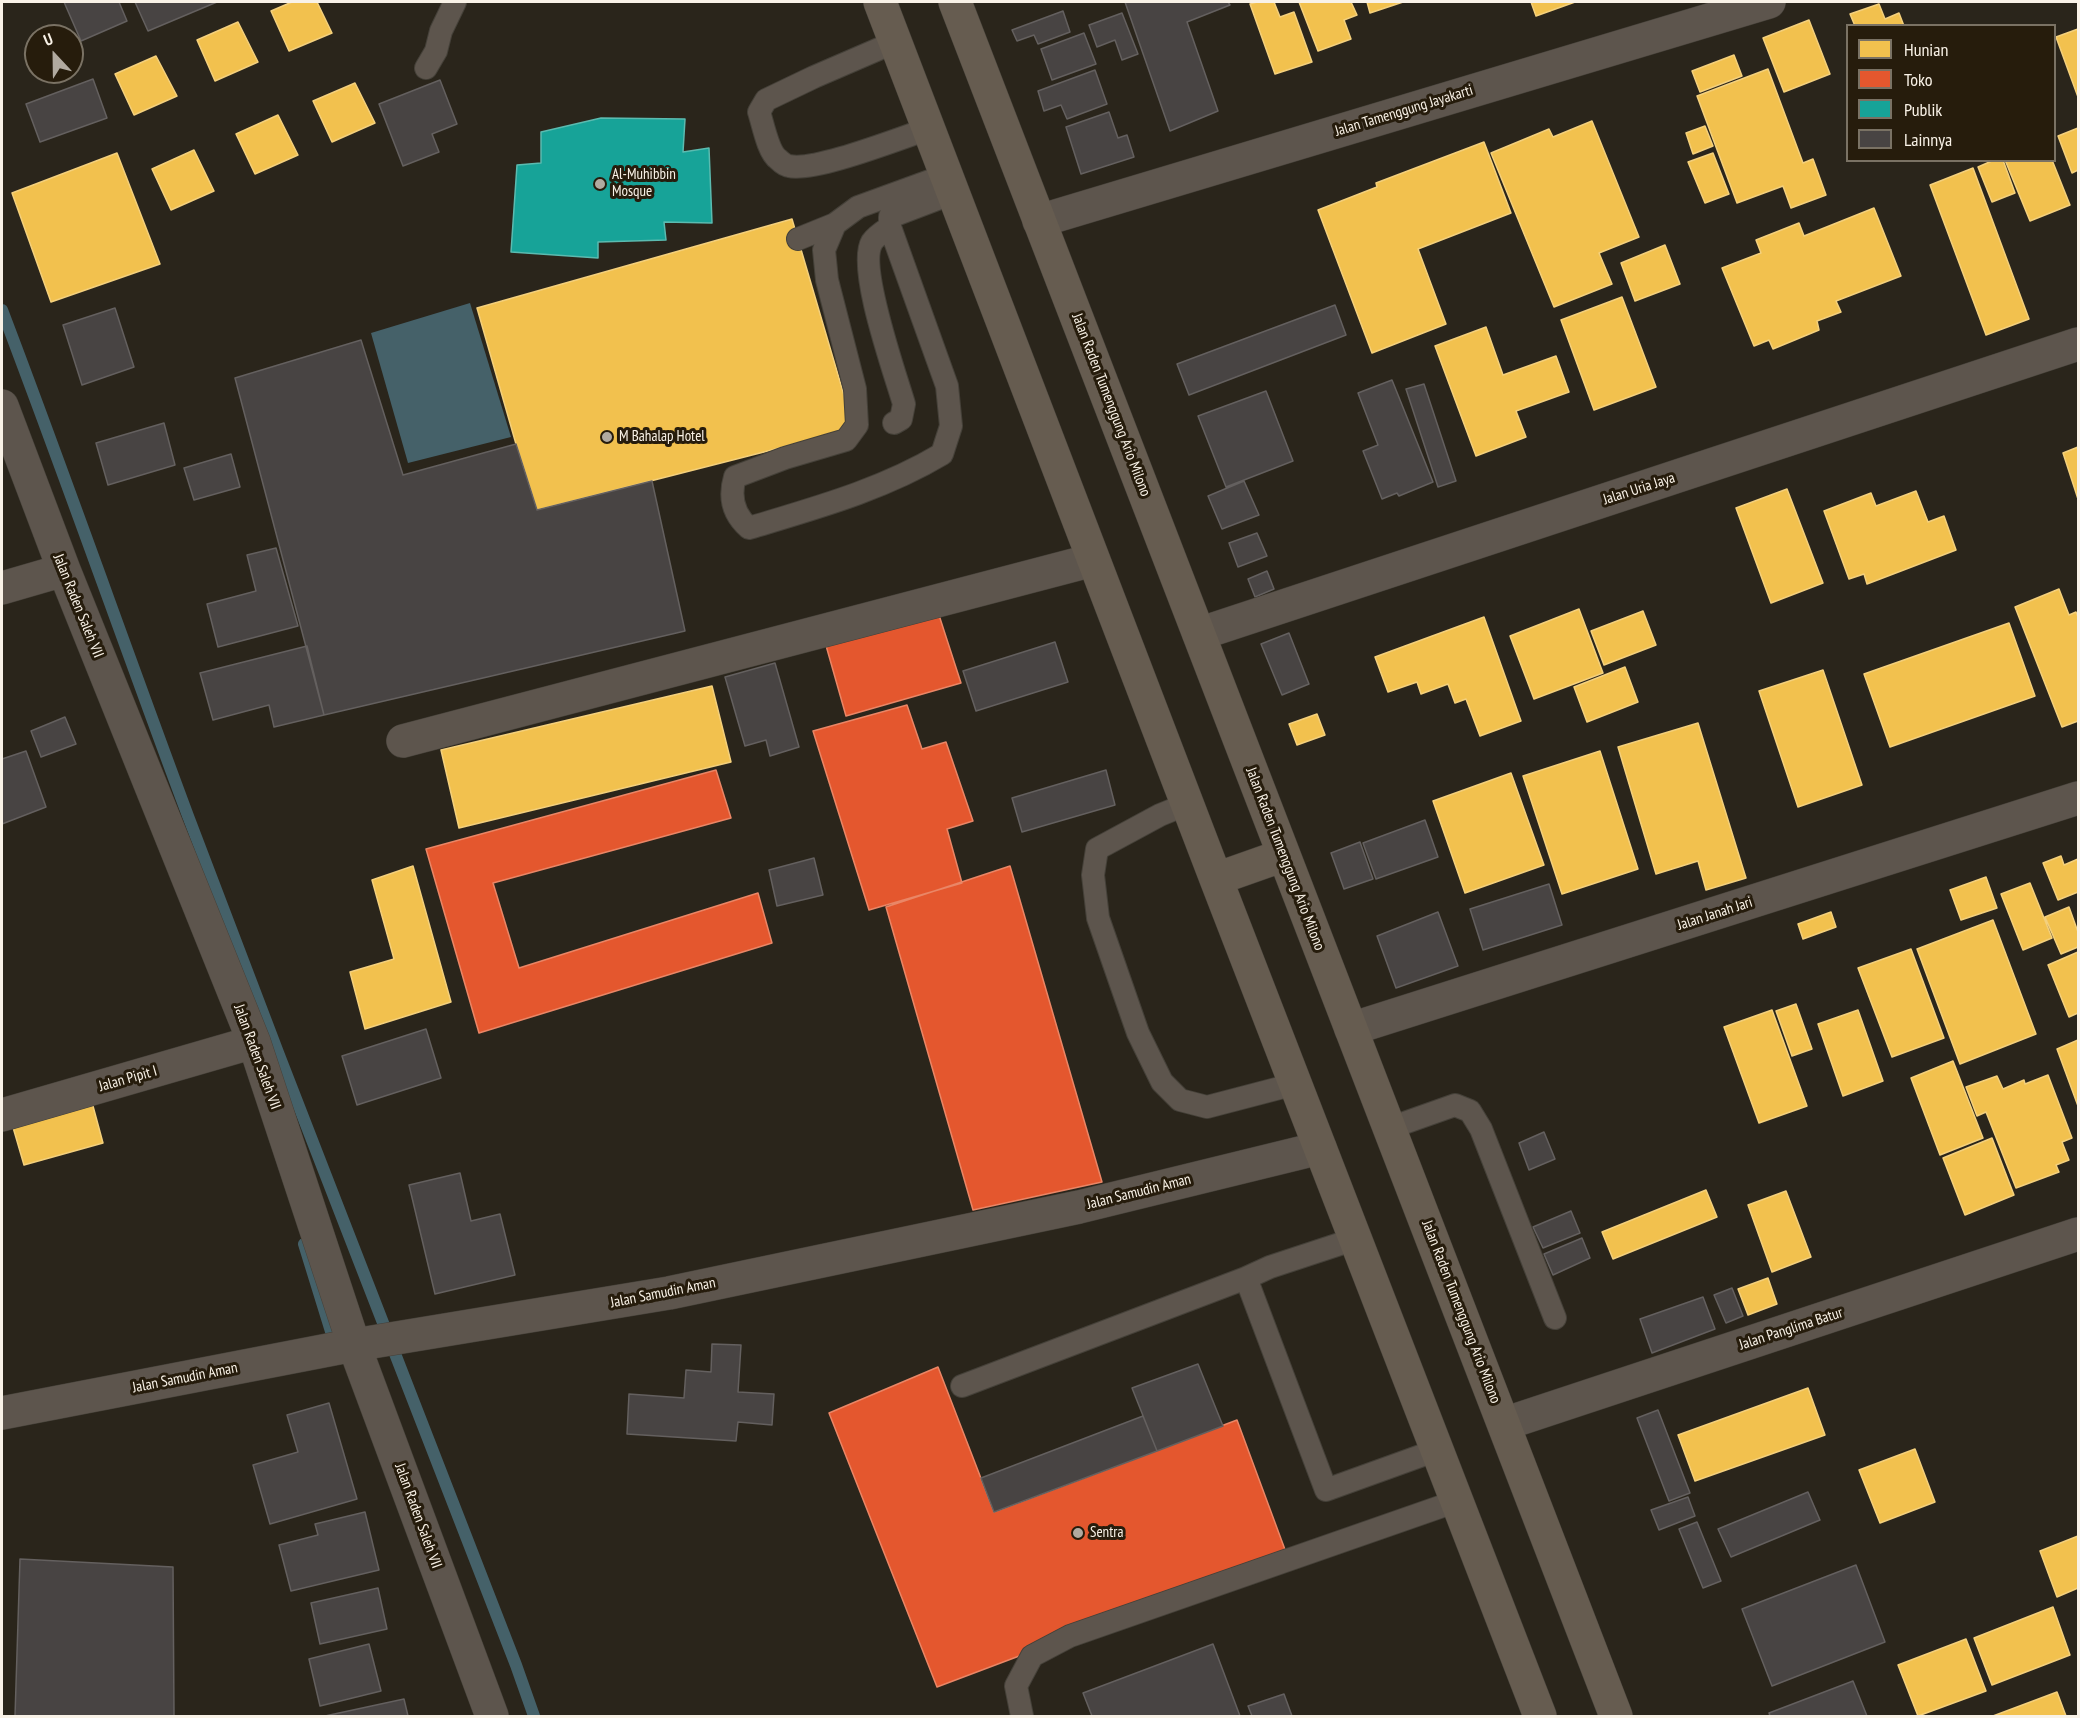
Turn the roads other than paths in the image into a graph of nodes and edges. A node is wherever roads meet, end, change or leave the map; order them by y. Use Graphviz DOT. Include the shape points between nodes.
graph roads {
  1 [pos="455,2"];
  2 [pos="880,2"];
  3 [pos="955,2"];
  4 [pos="1769,2"];
  5 [pos="895,42"];
  6 [pos="426,68"];
  7 [pos="928,129"];
  8 [pos="949,184"];
  9 [pos="1039,221"];
  10 [pos="835,224"];
  11 [pos="890,227"];
  12 [pos="798,238"];
  13 [pos="2079,344"];
  14 [pos="2,406"];
  15 [pos="894,423"];
  16 [pos="1093,560"];
  17 [pos="63,570"];
  18 [pos="2,588"];
  19 [pos="1199,634"];
  20 [pos="403,741"];
  21 [pos="2079,798"];
  22 [pos="1187,804"];
  23 [pos="1284,855"];
  24 [pos="1216,879"];
  25 [pos="1351,1029"];
  26 [pos="254,1042"];
  27 [pos="1295,1084"];
  28 [pos="2,1115"];
  29 [pos="1390,1128"];
  30 [pos="1320,1148"];
  31 [pos="2079,1234"];
  32 [pos="1355,1239"];
  33 [pos="1246,1278"];
  34 [pos="1555,1318"];
  35 [pos="363,1344"];
  36 [pos="962,1386"];
  37 [pos="2,1413"];
  38 [pos="1504,1424"];
  39 [pos="1437,1450"];
  40 [pos="1457,1501"];
  41 [pos="492,1716"];
  42 [pos="1022,1716"];
  43 [pos="1540,1716"];
  44 [pos="1616,1716"];
  1 -- 6 [label="lane"];
  2 -- 5 [label="highway"];
  3 -- 9 [label="highway, Jalan Raden Tumenggung Ario Milono"];
  4 -- 9 [label="street, Jalan Tamenggung Jayakarti"];
  5 -- 7 [label="highway"];
  5 -- 7 [label="lane" via="766,100 759,112 766,136 775,158 789,166 815,165"];
  7 -- 8 [label="highway"];
  8 -- 10 [label="lane" via="858,207"];
  8 -- 11 [label="lane" via="890,217"];
  8 -- 16 [label="highway"];
  9 -- 19 [label="highway, Jalan Raden Tumenggung Ario Milono"];
  10 -- 11 [label="lane" via="824,250 855,389 857,425 846,440 735,477 731,491 734,506 749,528 867,490 942,454 951,426 947,386"];
  10 -- 12 [label="lane"];
  11 -- 15 [label="lane" via="873,241 868,254 874,303 904,404 901,419"];
  13 -- 19 [label="street, Jalan Uria Jaya"];
  14 -- 17 [label="street, Jalan Raden Saleh VII"];
  16 -- 20 [label="street"];
  16 -- 22 [label="highway"];
  17 -- 18 [label="street"];
  17 -- 26 [label="street, Jalan Raden Saleh VII"];
  19 -- 23 [label="highway, Jalan Raden Tumenggung Ario Milono"];
  21 -- 25 [label="street, Jalan Janah Jari"];
  22 -- 24 [label="highway"];
  22 -- 27 [label="lane" via="1097,849 1093,875 1098,918 1138,1033 1162,1082 1180,1101 1207,1107"];
  23 -- 24 [label="highway"];
  23 -- 25 [label="highway, Jalan Raden Tumenggung Ario Milono"];
  24 -- 27 [label="highway"];
  25 -- 29 [label="highway, Jalan Raden Tumenggung Ario Milono"];
  26 -- 28 [label="street, Jalan Pipit I"];
  26 -- 35 [label="street, Jalan Raden Saleh VII"];
  27 -- 30 [label="highway"];
  29 -- 34 [label="lane" via="1455,1105 1470,1111 1481,1129"];
  29 -- 38 [label="highway, Jalan Raden Tumenggung Ario Milono"];
  30 -- 32 [label="highway"];
  30 -- 35 [label="street, Jalan Samudin Aman" via="1079,1207 681,1291"];
  31 -- 38 [label="street, Jalan Panglima Batur"];
  32 -- 33 [label="lane"];
  32 -- 39 [label="highway"];
  33 -- 36 [label="lane"];
  33 -- 39 [label="lane" via="1326,1490"];
  35 -- 37 [label="street, Jalan Samudin Aman"];
  35 -- 41 [label="street, Jalan Raden Saleh VII"];
  38 -- 44 [label="highway, Jalan Raden Tumenggung Ario Milono"];
  39 -- 40 [label="highway"];
  40 -- 42 [label="lane" via="1070,1636 1032,1656 1016,1686"];
  40 -- 43 [label="highway"];
}
